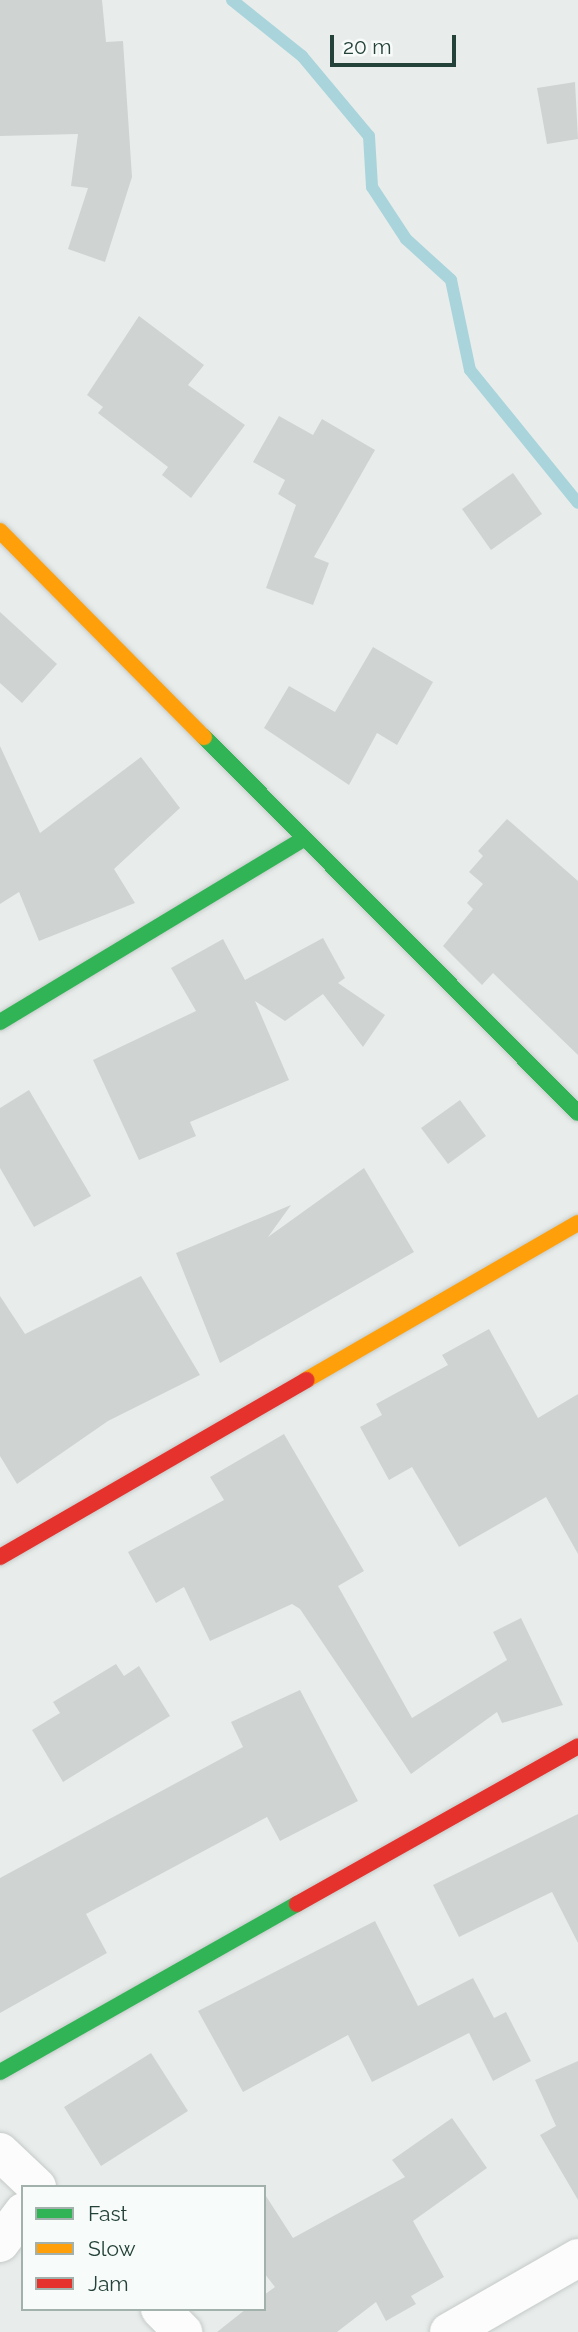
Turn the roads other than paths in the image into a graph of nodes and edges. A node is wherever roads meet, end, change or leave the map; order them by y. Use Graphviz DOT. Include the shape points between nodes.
graph roads {
  1 [pos="0,531"];
  2 [pos="302,840"];
  3 [pos="0,1022"];
  4 [pos="578,1113"];
  5 [pos="578,1223"];
  6 [pos="0,1557"];
  7 [pos="578,1746"];
  8 [pos="0,2072"];
  9 [pos="0,2152"];
  10 [pos="35,2185"];
  11 [pos="21,2215"];
  12 [pos="0,2243"];
  13 [pos="578,2258"];
  14 [pos="162,2311"];
  15 [pos="183,2332"];
  16 [pos="449,2332"];
  1 -- 2 [label="street"];
  2 -- 3 [label="street"];
  2 -- 4 [label="street"];
  5 -- 6 [label="street"];
  7 -- 8 [label="street"];
  9 -- 10 [label="street"];
  11 -- 12 [label="street"];
  13 -- 16 [label="street"];
  14 -- 15 [label="street"];
}
